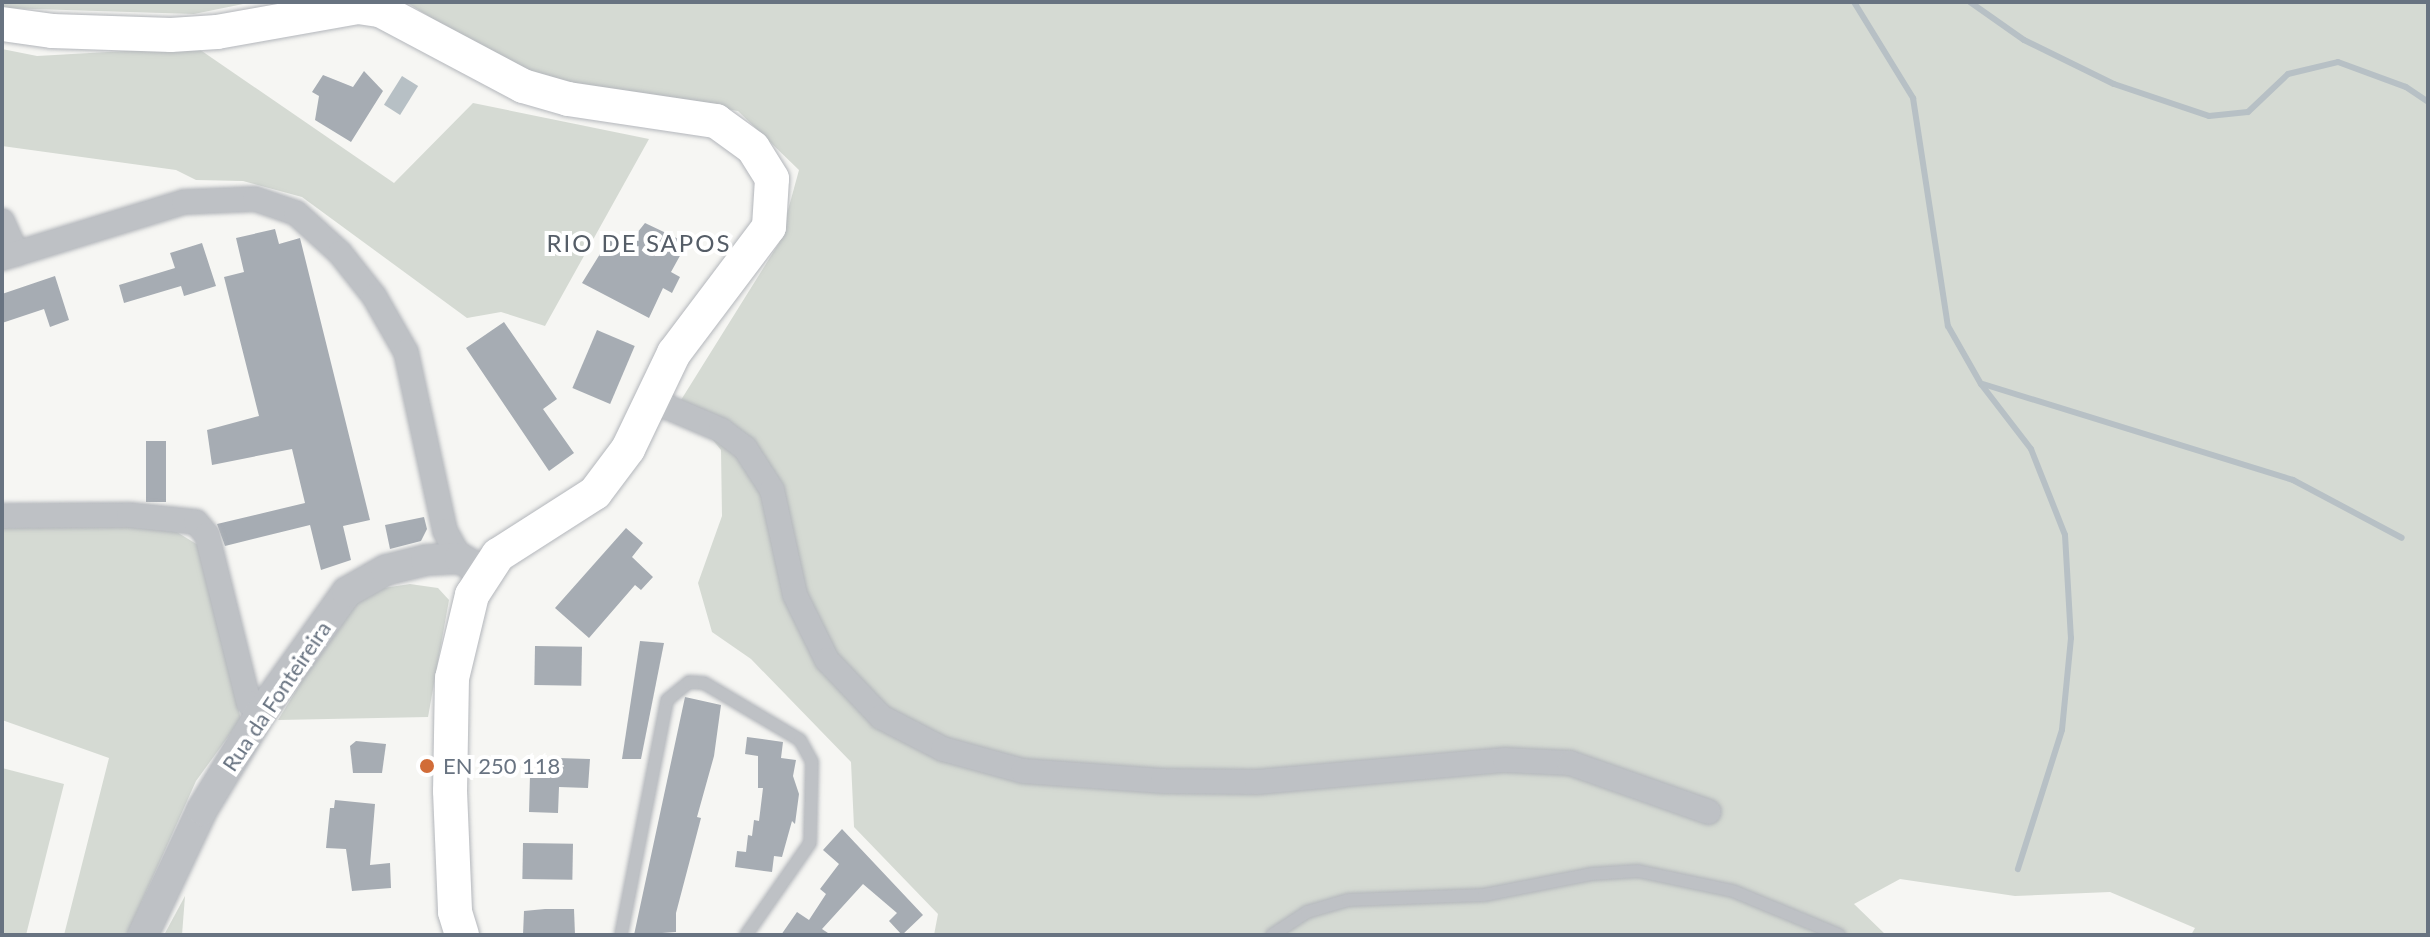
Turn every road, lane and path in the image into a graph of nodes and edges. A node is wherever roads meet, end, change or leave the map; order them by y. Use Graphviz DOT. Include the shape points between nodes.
graph roads {
  1 [pos="2,24"];
  2 [pos="2,221"];
  3 [pos="10,256"];
  4 [pos="653,401"];
  5 [pos="2,516"];
  6 [pos="471,565"];
  7 [pos="262,711"];
  8 [pos="1709,812"];
  9 [pos="143,935"];
  10 [pos="462,935"];
  11 [pos="621,935"];
  12 [pos="746,935"];
  13 [pos="1272,935"];
  14 [pos="1839,935"];
  1 -- 4 [label="main road" via="52,31 201,33 358,7 403,19 464,59 523,86 727,128 753,148 772,179 769,227 690,328"];
  2 -- 3 [label="street"];
  3 -- 6 [label="street" via="184,202 255,199 296,213 340,253 374,296 406,352 445,531"];
  4 -- 6 [label="main road" via="628,449 595,493 498,555"];
  4 -- 8 [label="street" via="721,430 745,448 772,490 795,595 827,660 881,717 943,749 1023,771 1163,781 1257,782 1505,760 1570,763"];
  5 -- 7 [label="street" via="129,515 196,522 207,535 249,703"];
  6 -- 7 [label="street, Rua da Fonteireira" via="386,570 347,592"];
  6 -- 10 [label="main road" via="472,595 452,678 450,791 455,912"];
  7 -- 9 [label="street, Rua da Fonteireira" via="202,810"];
  11 -- 12 [label="lane" via="667,700 689,682 704,683 800,740 812,762 810,843"];
  13 -- 14 [label="lane" via="1307,912 1348,900 1484,895 1591,874 1638,871 1733,891"];
}
